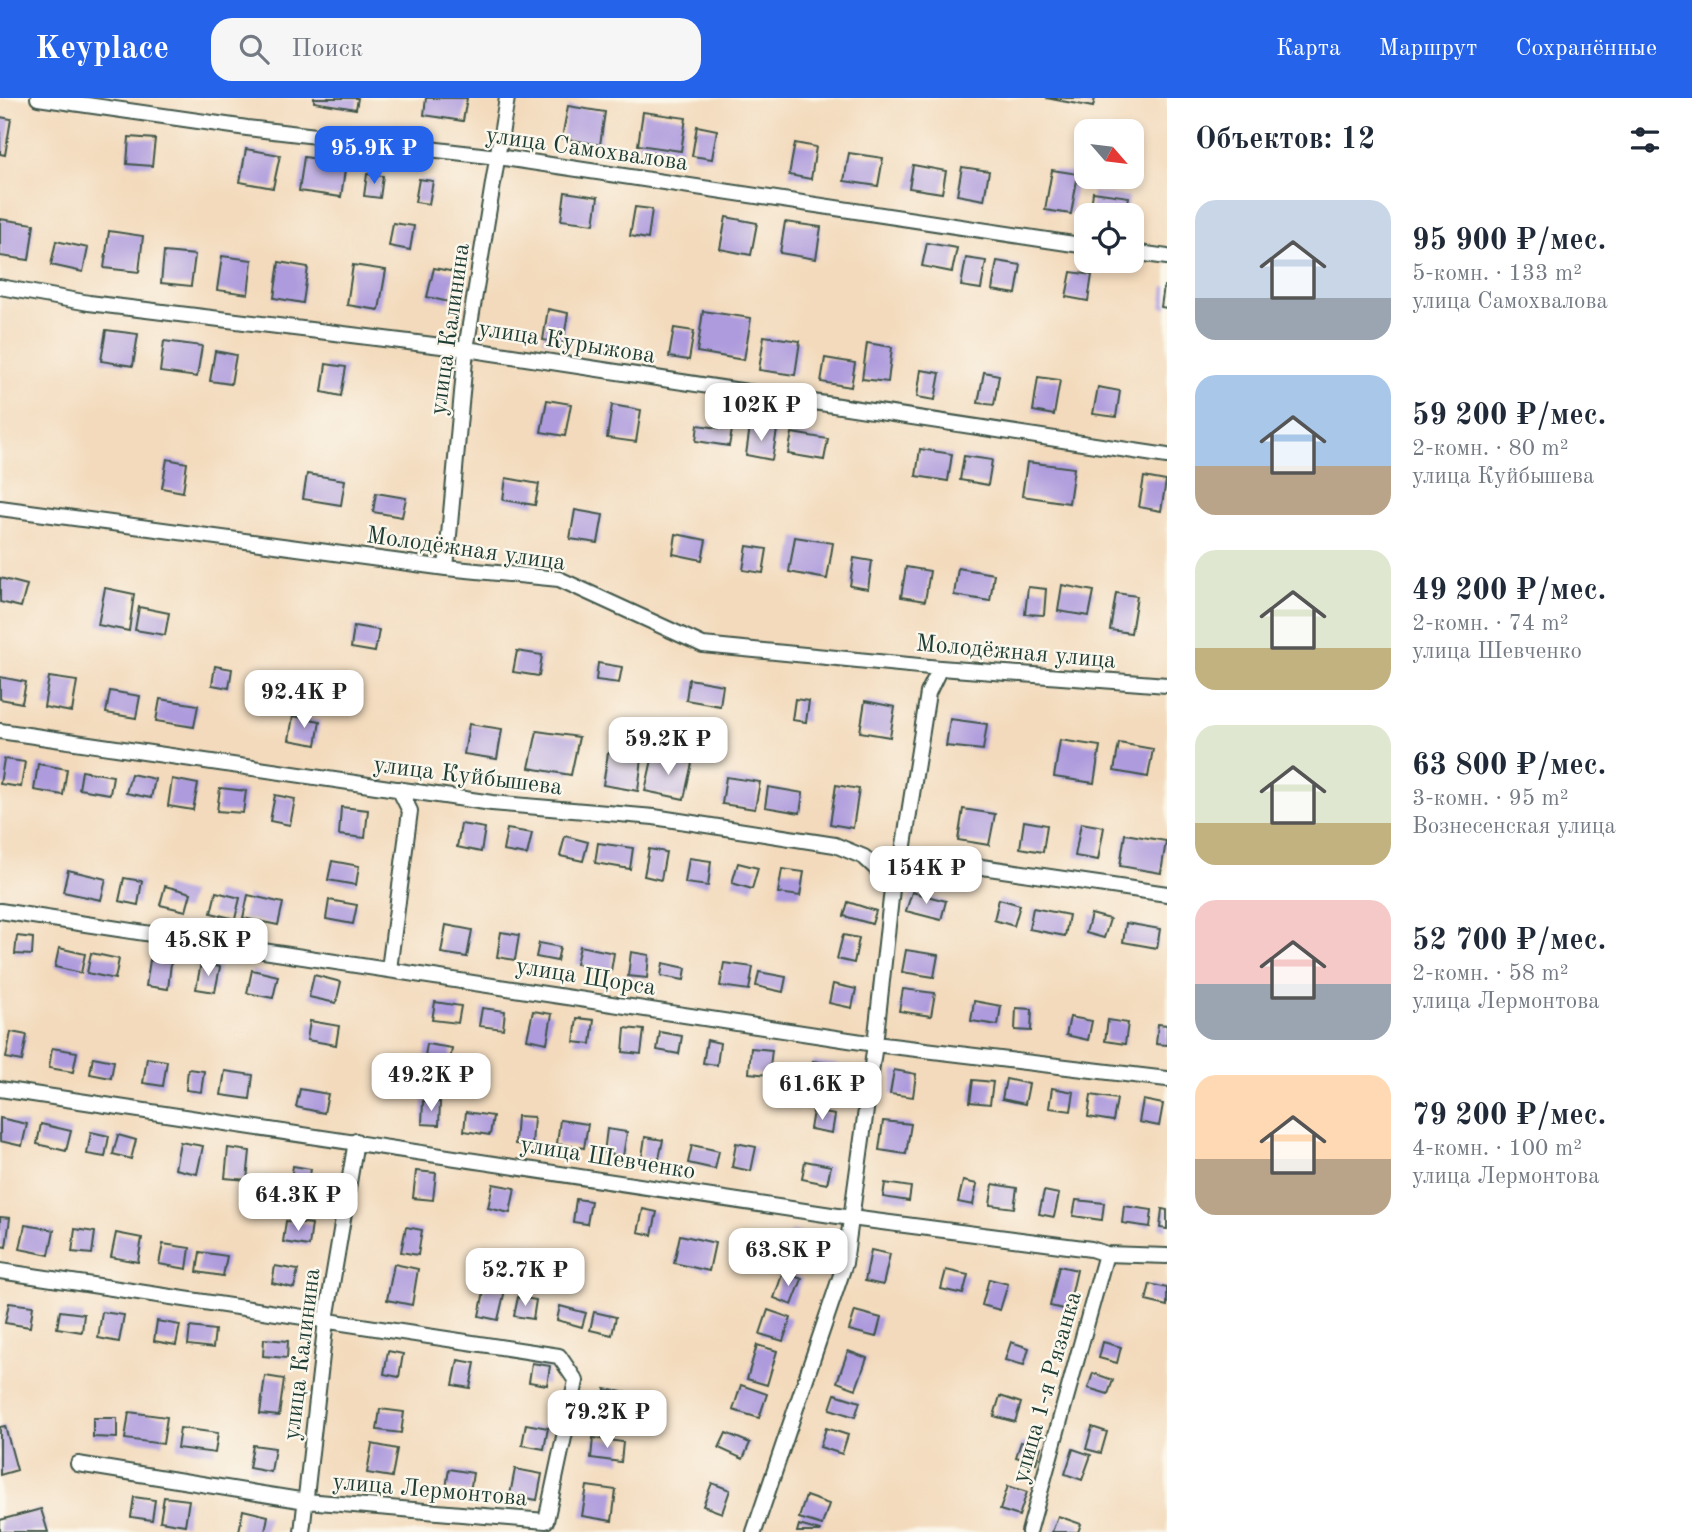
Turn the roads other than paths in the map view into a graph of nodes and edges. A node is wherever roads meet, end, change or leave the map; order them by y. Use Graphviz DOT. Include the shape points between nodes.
graph roads {
  1 [pos="38,98"];
  2 [pos="507,98"];
  3 [pos="498,157"];
  4 [pos="1074,244"];
  5 [pos="1144,254"];
  6 [pos="1167,257"];
  7 [pos="0,287"];
  8 [pos="466,349"];
  9 [pos="1167,456"];
  10 [pos="0,508"];
  11 [pos="446,568"];
  12 [pos="940,668"];
  13 [pos="1167,685"];
  14 [pos="0,731"];
  15 [pos="399,789"];
  16 [pos="901,864"];
  17 [pos="882,874"];
  18 [pos="1167,894"];
  19 [pos="0,911"];
  20 [pos="389,969"];
  21 [pos="875,1044"];
  22 [pos="1167,1079"];
  23 [pos="0,1088"];
  24 [pos="356,1141"];
  25 [pos="851,1218"];
  26 [pos="1106,1254"];
  27 [pos="1167,1256"];
  28 [pos="0,1270"];
  29 [pos="326,1320"];
  30 [pos="78,1464"];
  31 [pos="306,1501"];
  32 [pos="302,1532"];
  33 [pos="754,1532"];
  34 [pos="1029,1532"];
  1 -- 3 [label="street, улица Самохвалова"];
  2 -- 3 [label="street, улица Калинина"];
  3 -- 4 [label="street, улица Самохвалова"];
  3 -- 8 [label="street, улица Калинина"];
  5 -- 6 [label="street"];
  7 -- 8 [label="street, улица Курыжова" via="89,303"];
  8 -- 9 [label="street, улица Курыжова"];
  8 -- 11 [label="street, улица Калинина"];
  10 -- 11 [label="street, Молодёжная улица"];
  11 -- 12 [label="street, Молодёжная улица" via="559,579 702,645"];
  12 -- 13 [label="street, Молодёжная улица"];
  12 -- 16 [label="street" via="928,693"];
  14 -- 15 [label="street, улица Куйбышева"];
  15 -- 17 [label="street, улица Куйбышева" via="492,803 654,817 835,845 864,857"];
  15 -- 20 [label="street" via="410,811"];
  16 -- 17 [label="street"];
  16 -- 18 [label="street" via="914,857"];
  17 -- 21 [label="street" via="892,889"];
  19 -- 20 [label="street, улица Щорса"];
  20 -- 21 [label="street, улица Щорса"];
  21 -- 22 [label="street, улица Щорса"];
  21 -- 25 [label="street"];
  23 -- 24 [label="street, улица Шевченко"];
  24 -- 25 [label="street, улица Шевченко"];
  24 -- 29 [label="street, улица Калинина"];
  25 -- 26 [label="street, улица Шевченко"];
  25 -- 33 [label="street" via="845,1263"];
  26 -- 27 [label="street, улица Шевченко"];
  26 -- 34 [label="street, улица 1-я Рязанка"];
  28 -- 29 [label="street, улица Лермонтова"];
  29 -- 31 [label="street, улица Калинина"];
  29 -- 31 [label="street, улица Лермонтова" via="559,1356 576,1381 546,1521"];
  30 -- 31 [label="street, улица Лермонтова"];
  31 -- 32 [label="street, улица Калинина"];
}
